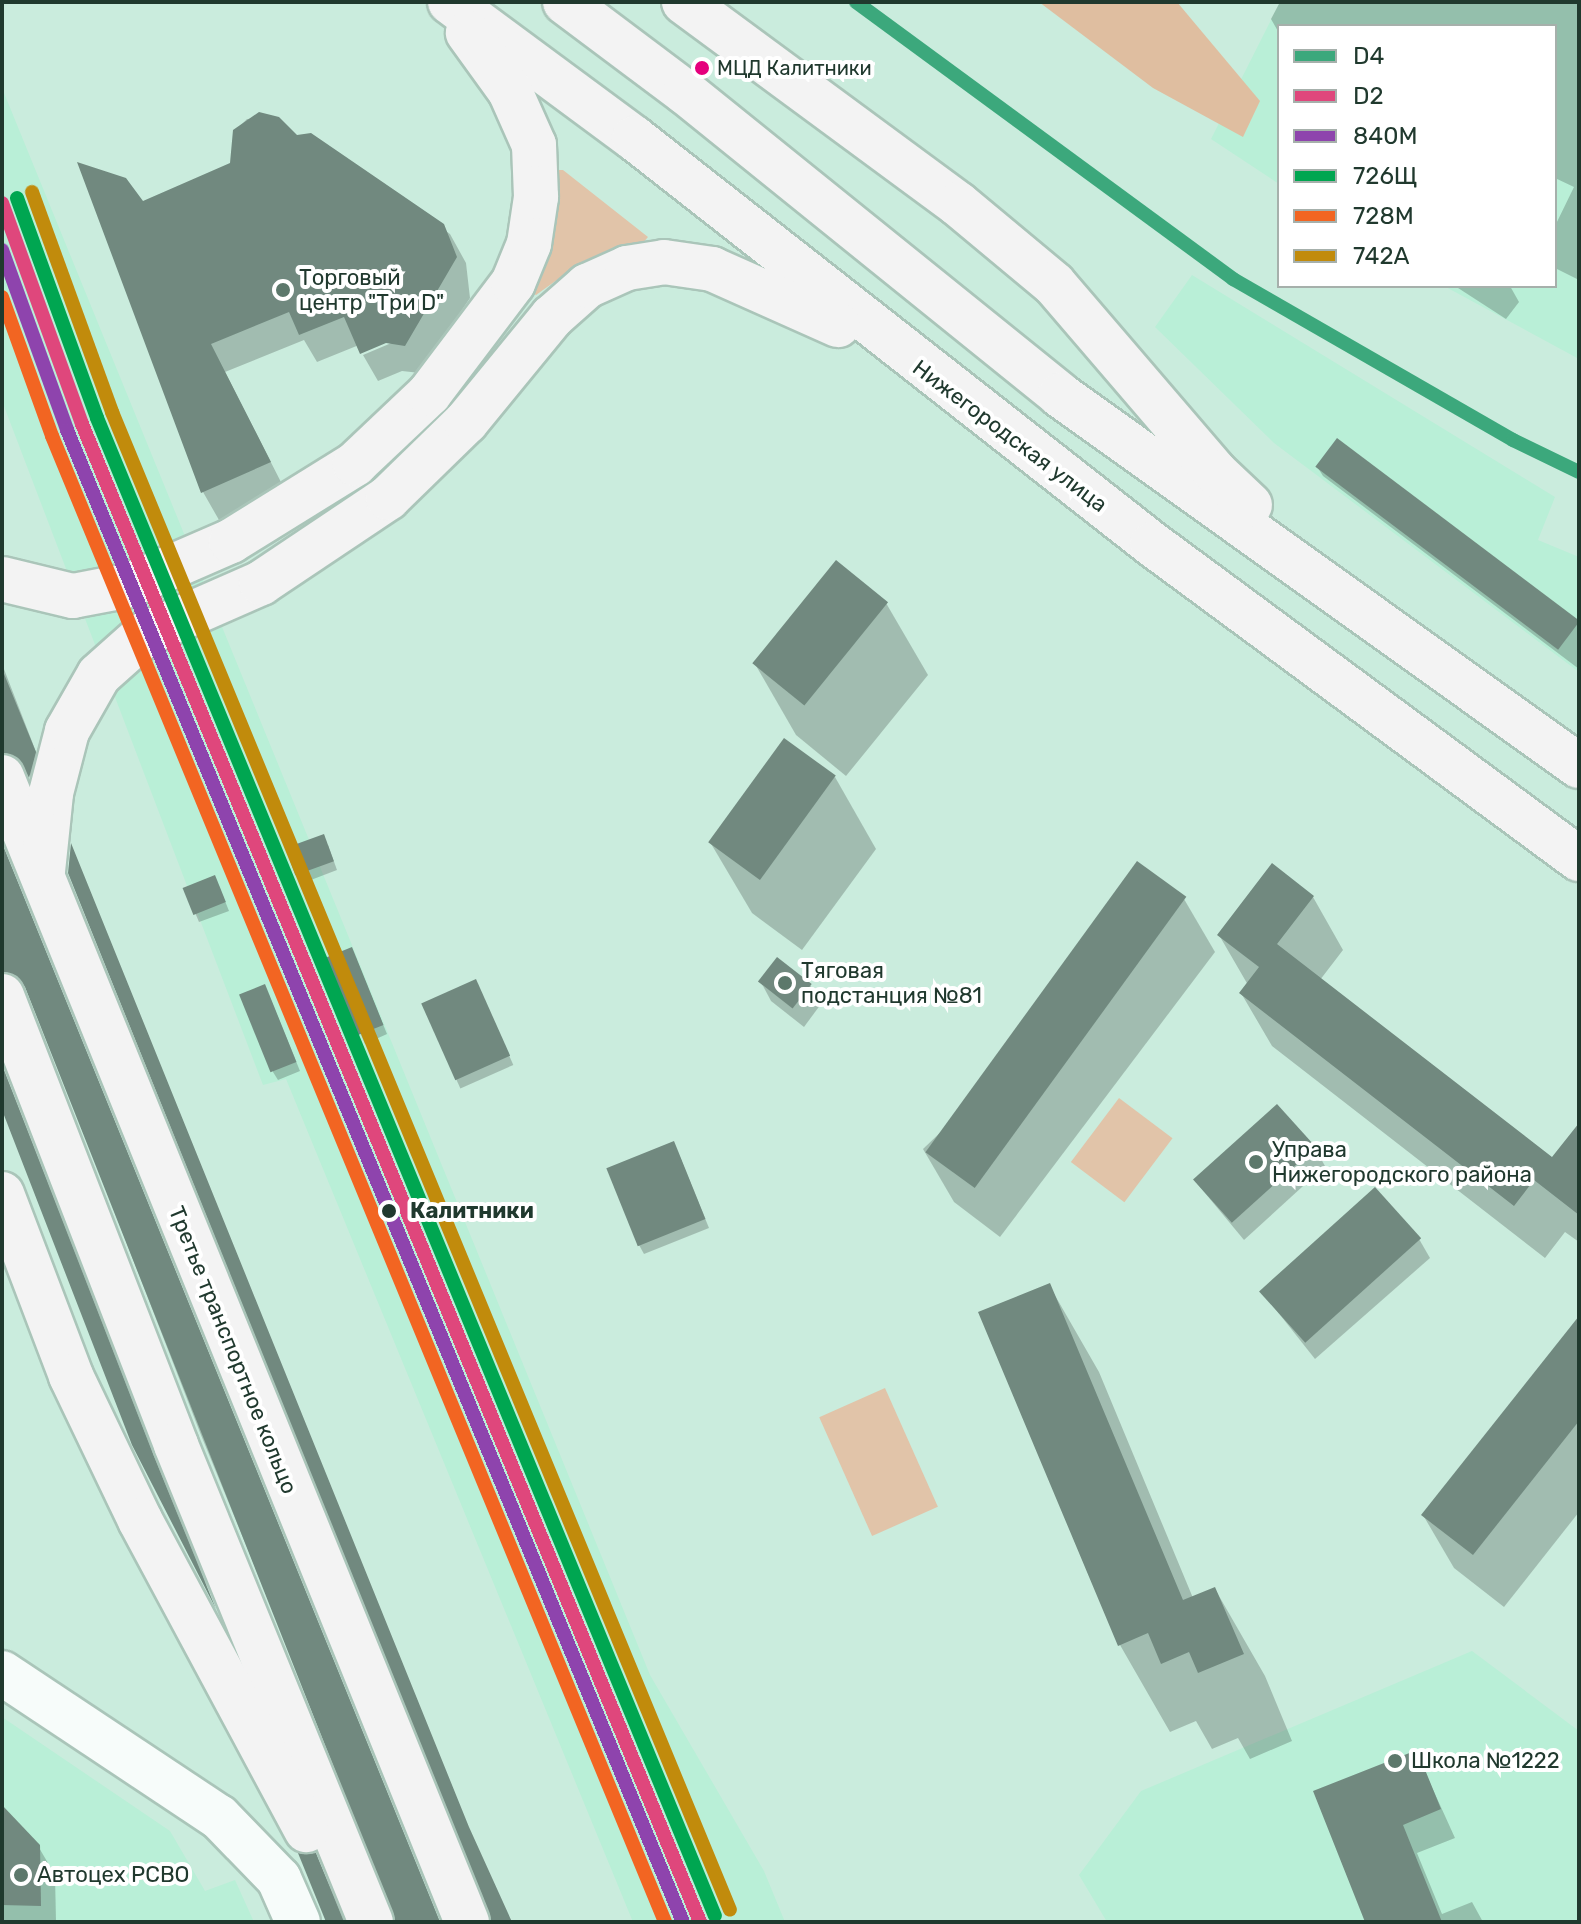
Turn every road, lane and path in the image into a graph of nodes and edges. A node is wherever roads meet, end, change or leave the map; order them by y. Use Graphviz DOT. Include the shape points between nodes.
graph roads {
  1 [pos="443,2"];
  2 [pos="450,2"];
  3 [pos="565,2"];
  4 [pos="684,2"];
  5 [pos="934,379"];
  6 [pos="2,579"];
  7 [pos="1362,611"];
  8 [pos="1579,766"];
  9 [pos="2,777"];
  10 [pos="1468,782"];
  11 [pos="1579,859"];
  12 [pos="1579,879"];
  13 [pos="42,881"];
  14 [pos="2,996"];
  15 [pos="2,1194"];
  16 [pos="2,1673"];
  17 [pos="298,1922"];
  18 [pos="356,1922"];
  19 [pos="371,1922"];
  20 [pos="467,1922"];
  1 -- 6 [label="main road" via="497,70 534,145 536,197 529,244 513,283 429,394 355,464 231,541 130,585 73,596"];
  2 -- 5 [label="main road, Нижегородская улица" via="634,138"];
  3 -- 7 [label="main road" via="685,92 1060,395"];
  4 -- 7 [label="main road" via="958,204 1054,284 1215,472"];
  5 -- 10 [label="main road, Нижегородская улица"];
  5 -- 13 [label="main road" via="802,305 712,269 664,262 627,268 587,286 552,317 466,422 388,498 261,583 145,634 99,675 67,731 51,793"];
  7 -- 8 [label="main road"];
  9 -- 13 [label="main road, Третье транспортное кольцо"];
  10 -- 11 [label="main road, Нижегородская улица"];
  10 -- 12 [label="street"];
  13 -- 20 [label="main road, Третье транспортное кольцо"];
  14 -- 19 [label="main road" via="176,1445"];
  15 -- 18 [label="main road" via="71,1376 140,1520"];
  16 -- 17 [label="street" via="219,1817 279,1879"];
}
